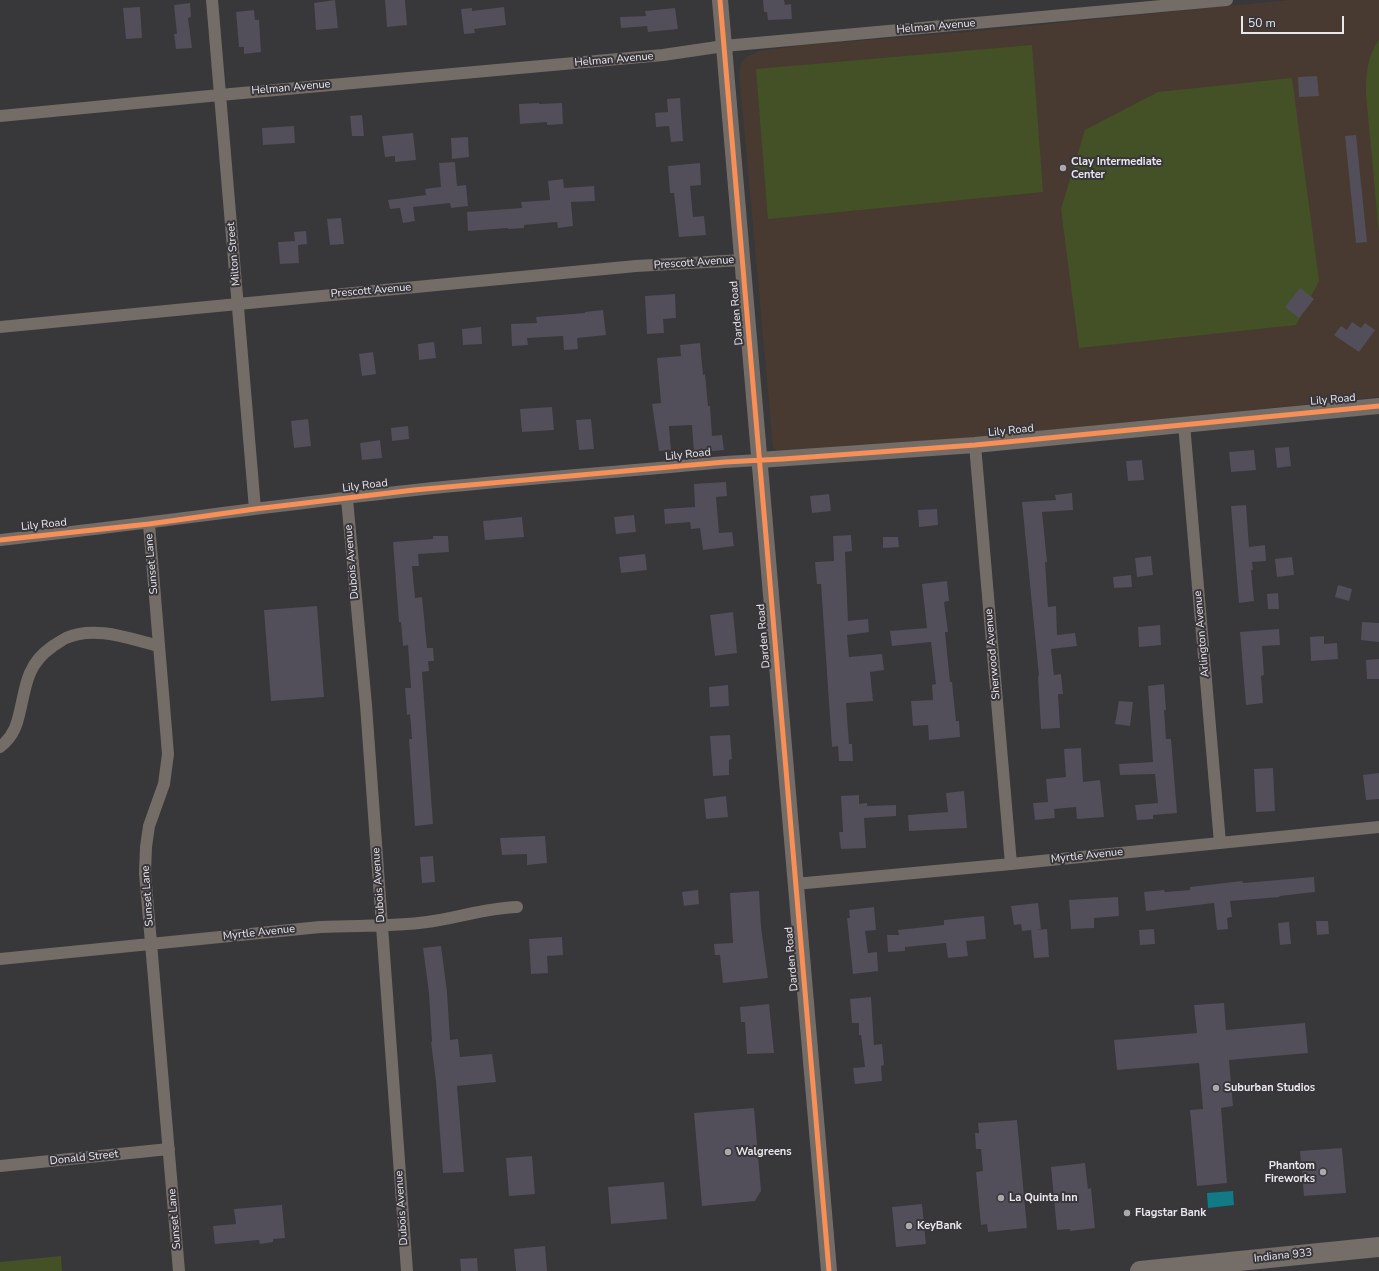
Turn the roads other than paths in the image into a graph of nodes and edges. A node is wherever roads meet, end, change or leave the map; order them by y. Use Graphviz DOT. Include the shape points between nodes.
graph roads {
  1 [pos="212,0"];
  2 [pos="720,0"];
  3 [pos="1228,0"];
  4 [pos="724,46"];
  5 [pos="220,94"];
  6 [pos="0,116"];
  7 [pos="743,260"];
  8 [pos="238,304"];
  9 [pos="0,328"];
  10 [pos="1379,406"];
  11 [pos="1184,424"];
  12 [pos="975,445"];
  13 [pos="759,460"];
  14 [pos="347,498"];
  15 [pos="255,509"];
  16 [pos="149,524"];
  17 [pos="0,540"];
  18 [pos="159,646"];
  19 [pos="0,747"];
  20 [pos="1379,827"];
  21 [pos="1220,843"];
  22 [pos="1011,864"];
  23 [pos="796,884"];
  24 [pos="517,907"];
  25 [pos="382,926"];
  26 [pos="151,944"];
  27 [pos="0,959"];
  28 [pos="169,1149"];
  29 [pos="0,1166"];
  30 [pos="1379,1247"];
  31 [pos="180,1271"];
  32 [pos="407,1271"];
  33 [pos="829,1271"];
  34 [pos="1140,1271"];
  1 -- 5 [label="street, Milton Street"];
  2 -- 4 [label="street, Darden Road"];
  3 -- 4 [label="street, Helman Avenue"];
  4 -- 5 [label="street, Helman Avenue" via="663,56"];
  4 -- 7 [label="street, Darden Road"];
  5 -- 6 [label="street, Helman Avenue"];
  5 -- 8 [label="street, Milton Street"];
  7 -- 8 [label="street, Prescott Avenue" via="636,266"];
  7 -- 13 [label="street, Darden Road"];
  8 -- 9 [label="street, Prescott Avenue"];
  8 -- 15 [label="street, Milton Street"];
  10 -- 11 [label="street, Lily Road"];
  11 -- 12 [label="street, Lily Road"];
  11 -- 21 [label="street, Arlington Avenue"];
  12 -- 13 [label="street, Lily Road"];
  12 -- 22 [label="street, Sherwood Avenue"];
  13 -- 14 [label="street, Lily Road"];
  13 -- 23 [label="street, Darden Road"];
  14 -- 15 [label="street, Lily Road"];
  14 -- 25 [label="street, Dubois Avenue" via="366,705"];
  15 -- 16 [label="street, Lily Road"];
  16 -- 17 [label="street, Lily Road"];
  16 -- 18 [label="street, Sunset Lane"];
  18 -- 19 [label="street" via="92,633 66,638 45,651 29,674 16,728 9,741"];
  18 -- 26 [label="street, Sunset Lane" via="168,754 164,784 149,826 146,847 145,873"];
  20 -- 21 [label="street, Myrtle Avenue"];
  21 -- 22 [label="street, Myrtle Avenue"];
  22 -- 23 [label="street, Myrtle Avenue"];
  23 -- 33 [label="street, Darden Road"];
  24 -- 25 [label="street, Myrtle Avenue" via="498,908 428,922"];
  25 -- 26 [label="street, Myrtle Avenue" via="320,927"];
  25 -- 32 [label="street, Dubois Avenue"];
  26 -- 27 [label="street, Myrtle Avenue"];
  26 -- 28 [label="street, Sunset Lane"];
  28 -- 29 [label="street, Donald Street"];
  28 -- 31 [label="street, Sunset Lane"];
  30 -- 34 [label="main road, Indiana 933"];
}
